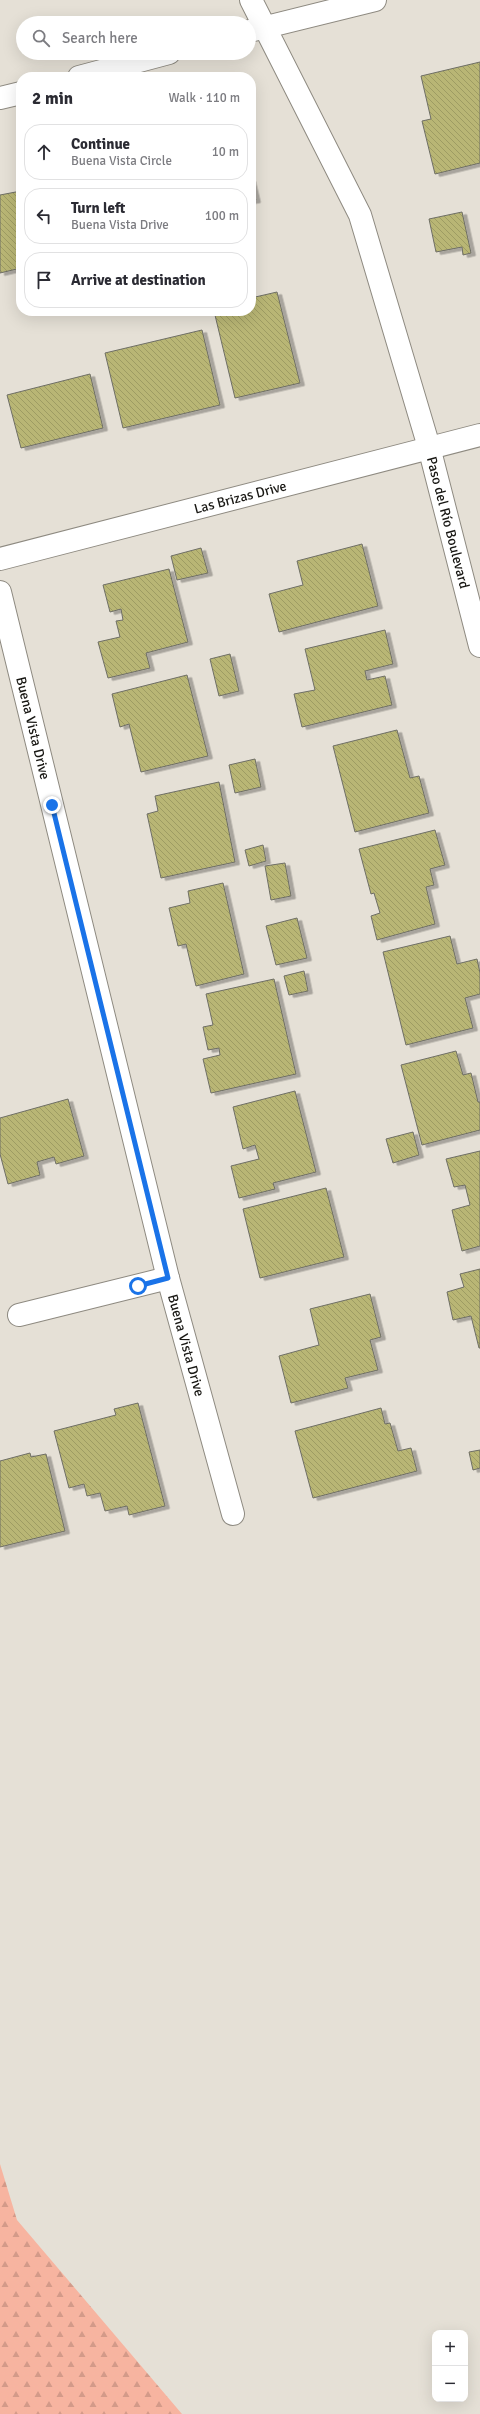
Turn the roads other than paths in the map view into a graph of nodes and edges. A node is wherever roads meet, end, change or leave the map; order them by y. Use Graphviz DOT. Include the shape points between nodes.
graph roads {
  1 [pos="251,0"];
  2 [pos="375,0"];
  3 [pos="254,16"];
  4 [pos="256,30"];
  5 [pos="143,60"];
  6 [pos="98,72"];
  7 [pos="16,94"];
  8 [pos="0,98"];
  9 [pos="480,435"];
  10 [pos="429,446"];
  11 [pos="0,559"];
  12 [pos="0,592"];
  13 [pos="480,646"];
  14 [pos="168,1278"];
  15 [pos="19,1315"];
  16 [pos="233,1514"];
  1 -- 3 [label="street, Paso del Río Boulevard"];
  2 -- 4 [label="street"];
  4 -- 10 [label="street, Paso del Río Boulevard" via="360,215"];
  5 -- 6 [label="street"];
  7 -- 8 [label="street"];
  9 -- 10 [label="street, Las Brizas Drive"];
  10 -- 11 [label="street, Las Brizas Drive"];
  10 -- 13 [label="street, Paso del Río Boulevard"];
  12 -- 14 [label="street, Buena Vista Drive"];
  14 -- 15 [label="street"];
  14 -- 16 [label="street, Buena Vista Drive"];
}
